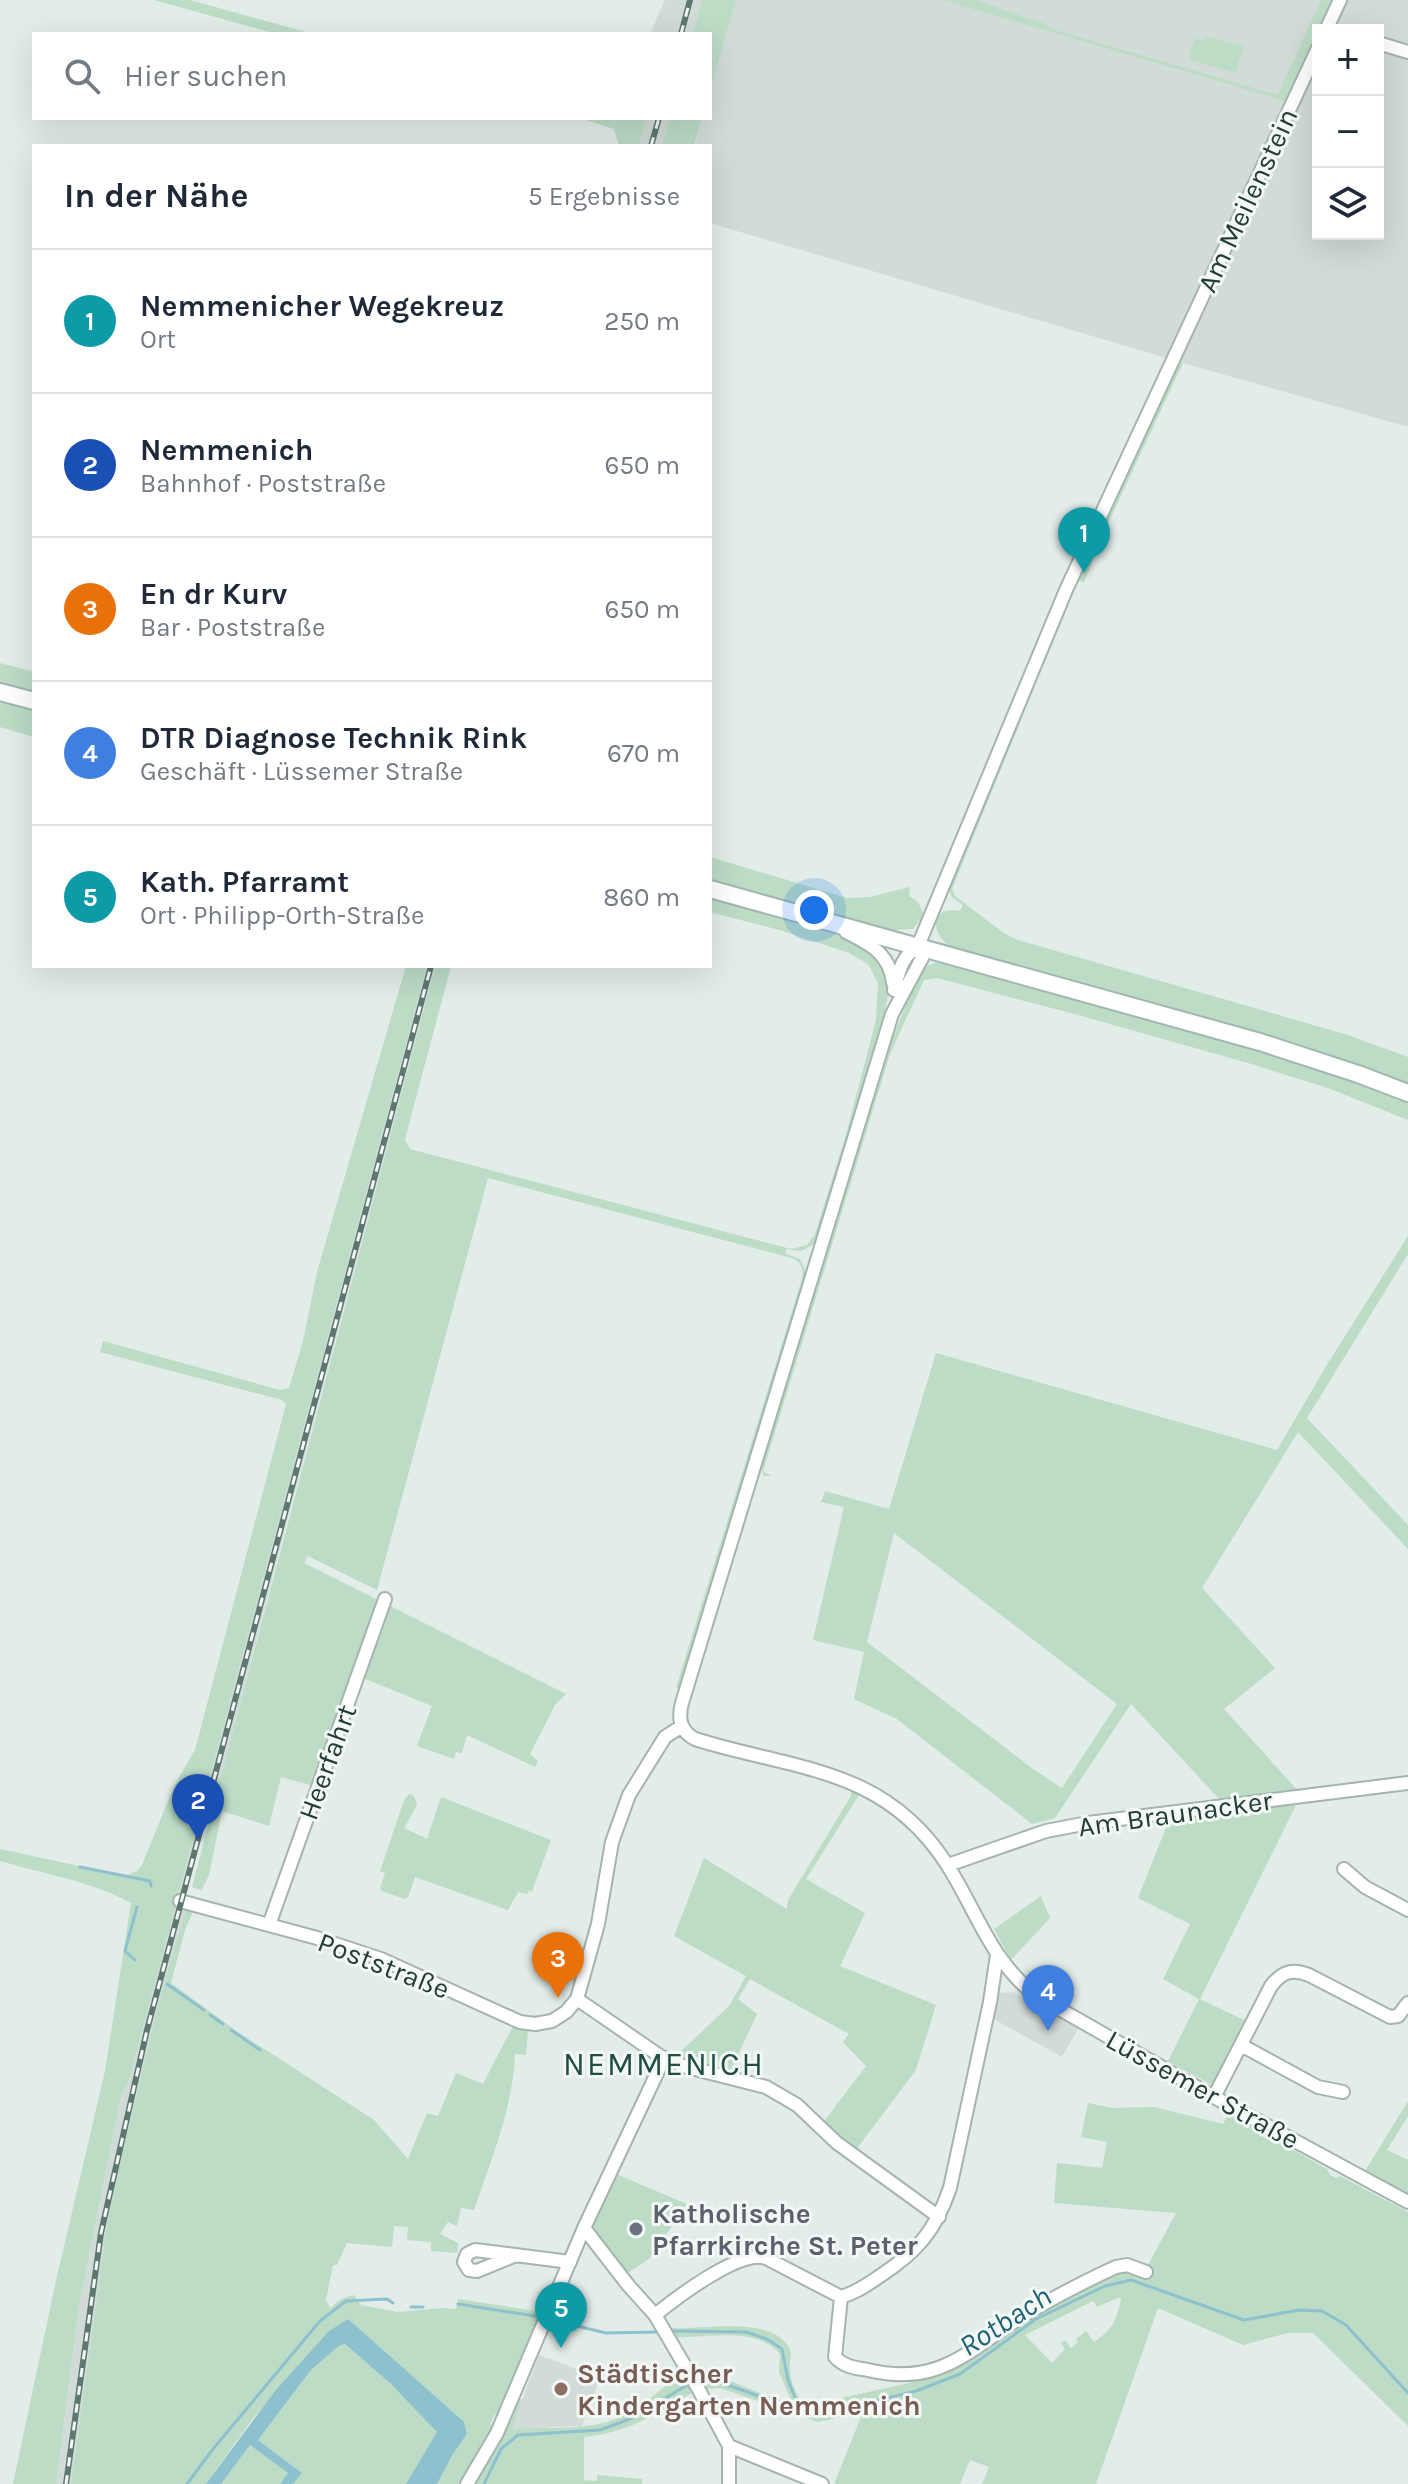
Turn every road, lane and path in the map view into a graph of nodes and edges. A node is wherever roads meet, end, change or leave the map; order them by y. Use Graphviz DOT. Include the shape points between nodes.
graph roads {
  1 [pos="1340,0"];
  2 [pos="1332,24"];
  3 [pos="1384,45"];
  4 [pos="1408,52"];
  5 [pos="1312,61"];
  6 [pos="0,692"];
  7 [pos="32,700"];
  8 [pos="712,890"];
  9 [pos="821,919"];
  10 [pos="918,946"];
  11 [pos="894,990"];
  12 [pos="892,1014"];
  13 [pos="1408,1093"];
  14 [pos="385,1599"];
  15 [pos="682,1726"];
  16 [pos="1408,1783"];
  17 [pos="948,1865"];
  18 [pos="1344,1869"];
  19 [pos="180,1901"];
  20 [pos="1408,1910"];
  21 [pos="269,1925"];
  22 [pos="997,1955"];
  23 [pos="577,1999"];
  24 [pos="1408,2003"];
  25 [pos="1241,2045"];
  26 [pos="660,2056"];
  27 [pos="1343,2092"];
  28 [pos="1214,2097"];
  29 [pos="1408,2202"];
  30 [pos="939,2217"];
  31 [pos="584,2228"];
  32 [pos="516,2255"];
  33 [pos="570,2262"];
  34 [pos="1146,2272"];
  35 [pos="841,2297"];
  36 [pos="655,2315"];
  37 [pos="729,2446"];
  38 [pos="467,2484"];
  39 [pos="729,2484"];
  40 [pos="822,2484"];
  1 -- 2 [label="street"];
  3 -- 4 [label="street"];
  5 -- 10 [label="street, Am Meilenstein" via="1066,590"];
  6 -- 7 [label="street"];
  8 -- 9 [label="street"];
  9 -- 10 [label="street"];
  9 -- 11 [label="street" via="880,952"];
  10 -- 11 [label="street" via="902,962"];
  10 -- 12 [label="street" via="922,958"];
  10 -- 13 [label="street" via="1260,1042"];
  11 -- 12 [label="street"];
  12 -- 15 [label="street" via="682,1703"];
  14 -- 21 [label="street, Heerfahrt"];
  15 -- 17 [label="street, Lüssemer Straße" via="695,1739 827,1772 860,1786 910,1821"];
  15 -- 23 [label="street" via="665,1737 629,1795 612,1842 598,1924"];
  16 -- 17 [label="street, Am Braunacker" via="1088,1823 1046,1831"];
  17 -- 22 [label="street, Lüssemer Straße"];
  18 -- 20 [label="street"];
  19 -- 21 [label="street, Poststraße"];
  21 -- 23 [label="street, Poststraße" via="399,1966 524,2023 557,2019"];
  22 -- 28 [label="street, Lüssemer Straße" via="1045,2001"];
  22 -- 30 [label="street" via="950,2188"];
  23 -- 26 [label="street"];
  24 -- 25 [label="street" via="1401,2014 1390,2017 1309,1975 1288,1971 1271,1986"];
  25 -- 27 [label="street" via="1318,2087"];
  25 -- 28 [label="street"];
  26 -- 30 [label="street" via="766,2087 797,2105 837,2143"];
  26 -- 31 [label="street" via="658,2074"];
  28 -- 29 [label="street, Lüssemer Straße"];
  30 -- 35 [label="street" via="908,2257"];
  31 -- 33 [label="street"];
  31 -- 36 [label="street"];
  32 -- 33 [label="street"];
  33 -- 38 [label="street" via="497,2433"];
  34 -- 35 [label="street" via="1116,2267 1029,2312 945,2367 895,2377 842,2364 835,2357"];
  35 -- 36 [label="street" via="759,2256 707,2278"];
  36 -- 37 [label="street"];
  37 -- 39 [label="street"];
  37 -- 40 [label="street"];
}
